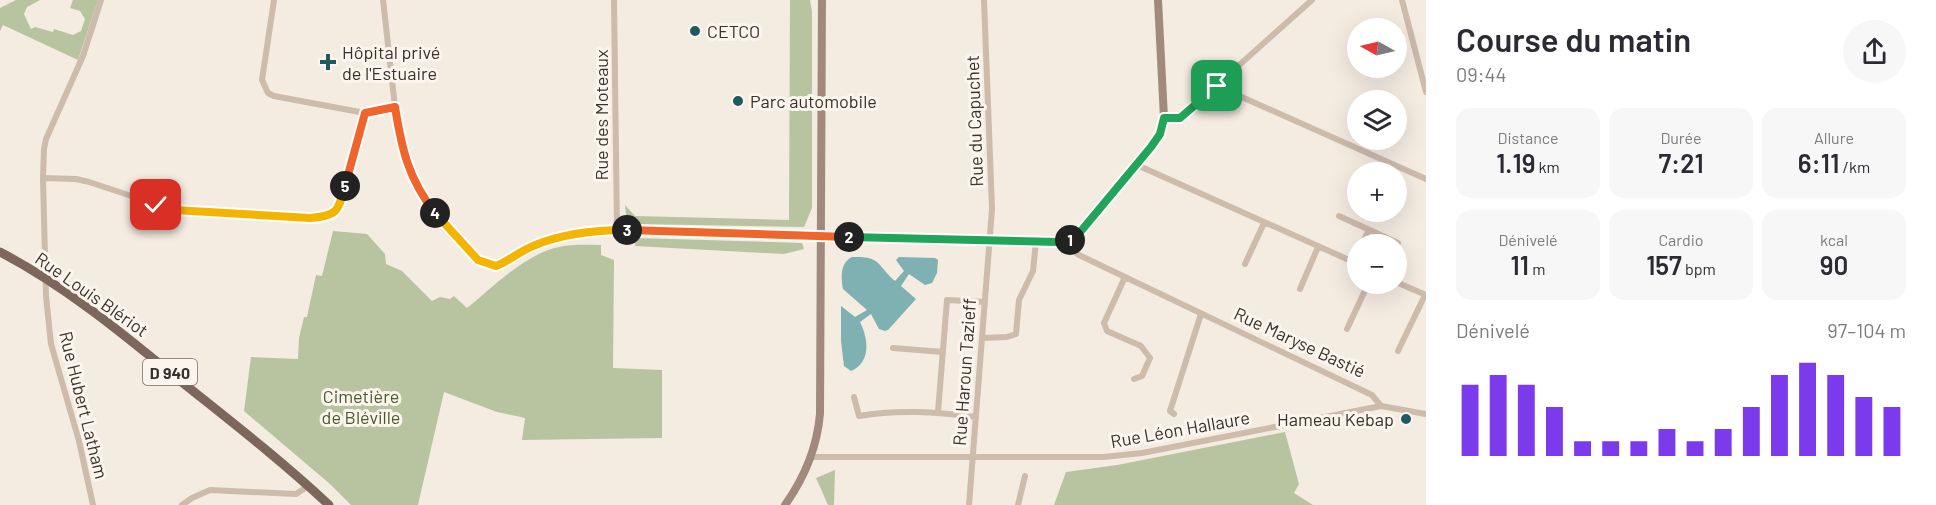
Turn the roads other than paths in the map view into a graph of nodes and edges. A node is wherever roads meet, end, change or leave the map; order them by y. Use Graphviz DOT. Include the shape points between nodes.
graph roads {
  1 [pos="101,0"];
  2 [pos="274,0"];
  3 [pos="383,0"];
  4 [pos="614,0"];
  5 [pos="822,0"];
  6 [pos="984,0"];
  7 [pos="1158,0"];
  8 [pos="1312,0"];
  9 [pos="1402,0"];
  10 [pos="1217,86"];
  11 [pos="1426,92"];
  12 [pos="395,107"];
  13 [pos="365,113"];
  14 [pos="1164,118"];
  15 [pos="1137,165"];
  16 [pos="43,178"];
  17 [pos="1426,179"];
  18 [pos="1339,216"];
  19 [pos="1264,223"];
  20 [pos="617,230"];
  21 [pos="1369,230"];
  22 [pos="1367,234"];
  23 [pos="1378,234"];
  24 [pos="822,236"];
  25 [pos="1071,240"];
  26 [pos="989,241"];
  27 [pos="1036,241"];
  28 [pos="1318,247"];
  29 [pos="0,252"];
  30 [pos="1347,259"];
  31 [pos="1245,264"];
  32 [pos="1125,277"];
  33 [pos="46,280"];
  34 [pos="1407,287"];
  35 [pos="1300,289"];
  36 [pos="1363,294"];
  37 [pos="1425,295"];
  38 [pos="985,302"];
  39 [pos="1201,314"];
  40 [pos="1347,329"];
  41 [pos="982,338"];
  42 [pos="892,348"];
  43 [pos="1398,351"];
  44 [pos="943,352"];
  45 [pos="1134,379"];
  46 [pos="854,397"];
  47 [pos="1381,406"];
  48 [pos="938,412"];
  49 [pos="1174,414"];
  50 [pos="1426,414"];
  51 [pos="976,417"];
  52 [pos="811,457"];
  53 [pos="973,457"];
  54 [pos="1025,476"];
  55 [pos="308,486"];
  56 [pos="93,505"];
  57 [pos="182,505"];
  58 [pos="329,505"];
  59 [pos="785,505"];
  60 [pos="969,505"];
  61 [pos="1018,505"];
  1 -- 16 [label="street, Rue Hubert Latham" via="83,56 46,139"];
  2 -- 13 [label="street" via="262,80 268,93"];
  3 -- 12 [label="street"];
  4 -- 20 [label="street, Rue des Moteaux"];
  5 -- 24 [label="street"];
  6 -- 26 [label="street, Rue du Capuchet" via="992,209"];
  7 -- 14 [label="street"];
  8 -- 10 [label="street"];
  9 -- 11 [label="street"];
  10 -- 14 [label="street" via="1180,118"];
  10 -- 17 [label="street"];
  12 -- 13 [label="street"];
  12 -- 20 [label="street" via="402,152 413,181 478,260 496,266 559,236"];
  13 -- 16 [label="street" via="339,207 326,217 174,210 89,182"];
  14 -- 15 [label="street" via="1160,134"];
  15 -- 19 [label="street"];
  15 -- 25 [label="street"];
  16 -- 33 [label="street, Rue Hubert Latham"];
  18 -- 21 [label="street"];
  19 -- 28 [label="street"];
  19 -- 31 [label="street"];
  20 -- 24 [label="street"];
  21 -- 22 [label="street"];
  21 -- 23 [label="street"];
  24 -- 26 [label="street"];
  24 -- 52 [label="street" via="821,408"];
  25 -- 27 [label="street"];
  25 -- 32 [label="street, Rue Maryse Bastié" via="1072,250 1079,255"];
  26 -- 27 [label="street"];
  26 -- 38 [label="street, Rue Haroun Tazieff"];
  27 -- 41 [label="street" via="1033,271 1019,300 1016,334"];
  28 -- 30 [label="street"];
  28 -- 35 [label="street"];
  29 -- 33 [label="main road, Rue Louis Blériot / D 940"];
  32 -- 39 [label="street, Rue Maryse Bastié"];
  32 -- 45 [label="street" via="1104,323 1107,331 1141,346 1150,358 1142,376"];
  33 -- 55 [label="main road, Rue Louis Blériot / D 940" via="109,322"];
  33 -- 56 [label="street, Rue Hubert Latham" via="51,344"];
  34 -- 37 [label="street"];
  36 -- 40 [label="street"];
  37 -- 43 [label="street"];
  38 -- 41 [label="street, Rue Haroun Tazieff"];
  38 -- 44 [label="street" via="946,300"];
  39 -- 47 [label="street, Rue Maryse Bastié" via="1372,395"];
  39 -- 49 [label="street" via="1170,411"];
  41 -- 51 [label="street, Rue Haroun Tazieff"];
  42 -- 44 [label="street"];
  44 -- 48 [label="street"];
  46 -- 48 [label="street" via="859,416 902,410"];
  47 -- 50 [label="street, Rue Léon Hallaure"];
  47 -- 53 [label="street, Rue Léon Hallaure" via="1142,453 1104,457"];
  48 -- 51 [label="street"];
  51 -- 53 [label="street, Rue Haroun Tazieff"];
  52 -- 53 [label="street, Rue Léon Hallaure"];
  52 -- 59 [label="street"];
  53 -- 60 [label="street, Rue Haroun Tazieff"];
  54 -- 61 [label="street"];
  55 -- 57 [label="street" via="296,494 210,490"];
  55 -- 58 [label="main road, Rue Louis Blériot / D 940"];
}
